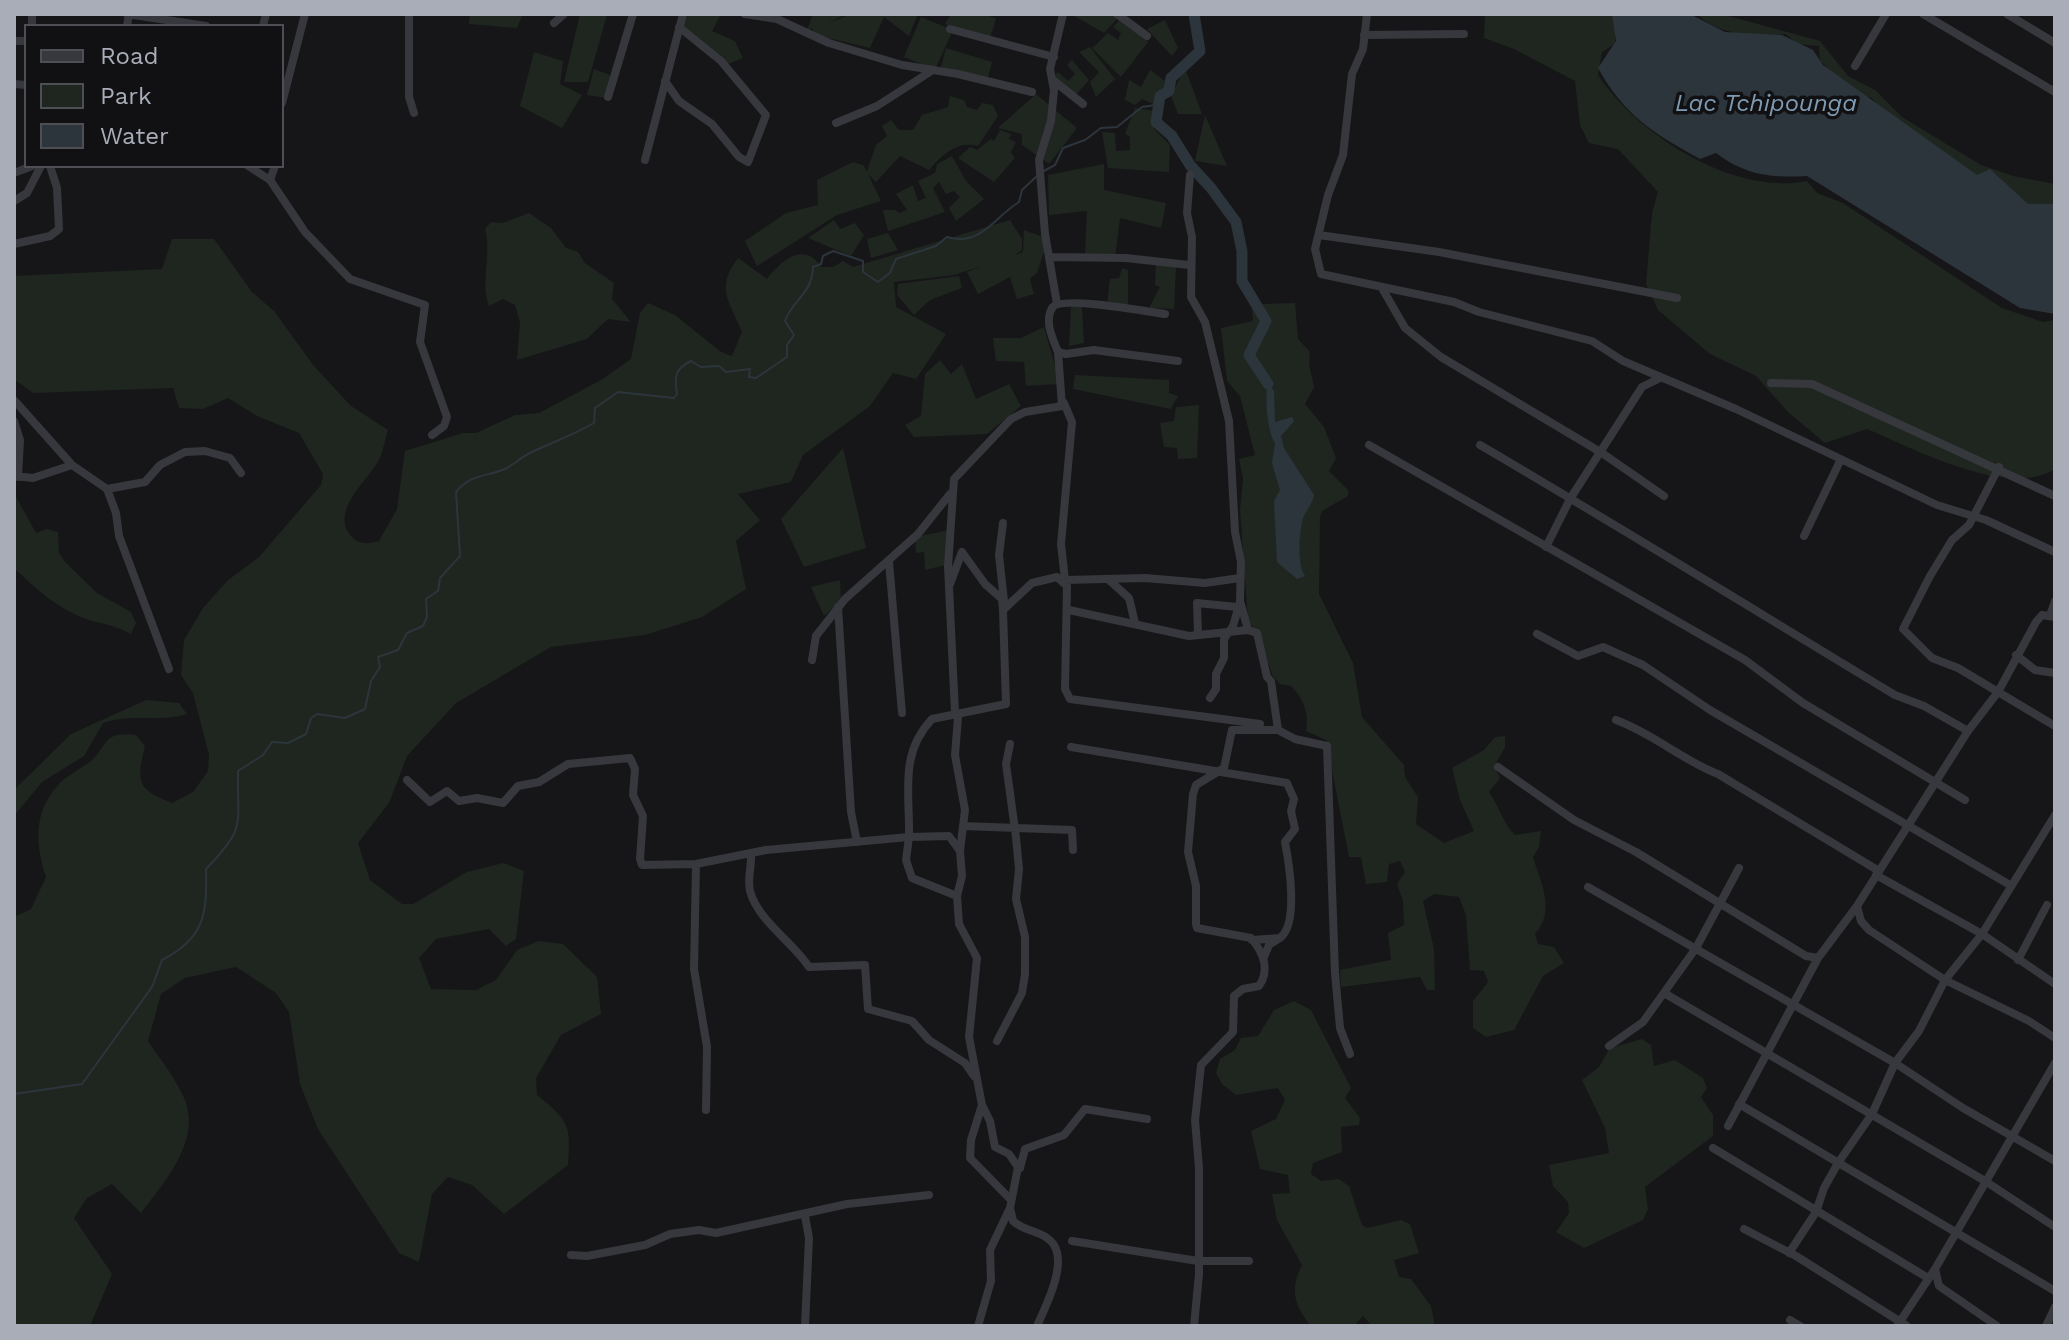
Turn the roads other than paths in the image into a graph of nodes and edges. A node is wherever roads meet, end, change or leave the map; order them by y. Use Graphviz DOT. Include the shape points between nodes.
graph roads {
  1 [pos="128,14"];
  2 [pos="305,14"];
  3 [pos="409,14"];
  4 [pos="564,14"];
  5 [pos="633,14"];
  6 [pos="683,14"];
  7 [pos="745,14"];
  8 [pos="1063,14"];
  9 [pos="1117,14"];
  10 [pos="1367,14"];
  11 [pos="1886,14"];
  12 [pos="1923,14"];
  13 [pos="2007,14"];
  14 [pos="554,23"];
  15 [pos="191,24"];
  16 [pos="679,27"];
  17 [pos="950,29"];
  18 [pos="1464,34"];
  19 [pos="1364,35"];
  20 [pos="1147,36"];
  21 [pos="2055,43"];
  22 [pos="1054,57"];
  23 [pos="1855,66"];
  24 [pos="933,70"];
  25 [pos="665,81"];
  26 [pos="1054,81"];
  27 [pos="285,84"];
  28 [pos="1032,92"];
  29 [pos="2055,92"];
  30 [pos="608,97"];
  31 [pos="1083,104"];
  32 [pos="414,113"];
  33 [pos="836,123"];
  34 [pos="645,160"];
  35 [pos="40,168"];
  36 [pos="51,168"];
  37 [pos="251,168"];
  38 [pos="274,168"];
  39 [pos="1190,175"];
  40 [pos="270,180"];
  41 [pos="14,201"];
  42 [pos="1319,235"];
  43 [pos="14,244"];
  44 [pos="1050,257"];
  45 [pos="1189,265"];
  46 [pos="1382,288"];
  47 [pos="1677,298"];
  48 [pos="1057,304"];
  49 [pos="1165,314"];
  50 [pos="1058,352"];
  51 [pos="1178,361"];
  52 [pos="1661,377"];
  53 [pos="1771,383"];
  54 [pos="14,400"];
  55 [pos="1064,403"];
  56 [pos="17,415"];
  57 [pos="432,435"];
  58 [pos="1369,445"];
  59 [pos="1480,445"];
  60 [pos="1602,453"];
  61 [pos="1840,461"];
  62 [pos="72,465"];
  63 [pos="1999,467"];
  64 [pos="241,473"];
  65 [pos="16,476"];
  66 [pos="107,489"];
  67 [pos="951,494"];
  68 [pos="1664,496"];
  69 [pos="2055,496"];
  70 [pos="1570,499"];
  71 [pos="1972,516"];
  72 [pos="1003,523"];
  73 [pos="1804,536"];
  74 [pos="1546,547"];
  75 [pos="2055,552"];
  76 [pos="889,562"];
  77 [pos="1240,578"];
  78 [pos="1065,580"];
  79 [pos="1109,580"];
  80 [pos="949,588"];
  81 [pos="2055,601"];
  82 [pos="1239,604"];
  83 [pos="838,607"];
  84 [pos="1003,610"];
  85 [pos="1069,610"];
  86 [pos="2053,616"];
  87 [pos="1135,623"];
  88 [pos="1248,630"];
  89 [pos="1229,632"];
  90 [pos="1537,634"];
  91 [pos="1198,635"];
  92 [pos="2016,655"];
  93 [pos="812,660"];
  94 [pos="169,669"];
  95 [pos="2055,673"];
  96 [pos="1998,692"];
  97 [pos="1210,698"];
  98 [pos="902,713"];
  99 [pos="955,713"];
  100 [pos="1616,720"];
  101 [pos="2055,726"];
  102 [pos="1277,728"];
  103 [pos="1968,731"];
  104 [pos="1010,744"];
  105 [pos="1071,747"];
  106 [pos="1498,767"];
  107 [pos="1222,771"];
  108 [pos="407,780"];
  109 [pos="1936,781"];
  110 [pos="1965,800"];
  111 [pos="2055,815"];
  112 [pos="1909,823"];
  113 [pos="963,826"];
  114 [pos="1014,827"];
  115 [pos="909,837"];
  116 [pos="857,842"];
  117 [pos="1073,850"];
  118 [pos="960,851"];
  119 [pos="751,853"];
  120 [pos="696,864"];
  121 [pos="1739,868"];
  122 [pos="1878,873"];
  123 [pos="2010,885"];
  124 [pos="1588,887"];
  125 [pos="957,896"];
  126 [pos="1721,905"];
  127 [pos="2047,905"];
  128 [pos="1857,906"];
  129 [pos="1982,934"];
  130 [pos="1280,938"];
  131 [pos="1252,940"];
  132 [pos="1696,948"];
  133 [pos="1264,957"];
  134 [pos="1818,958"];
  135 [pos="2018,960"];
  136 [pos="1945,980"];
  137 [pos="2055,984"];
  138 [pos="1664,993"];
  139 [pos="1792,1006"];
  140 [pos="2055,1038"];
  141 [pos="997,1041"];
  142 [pos="1609,1046"];
  143 [pos="1766,1053"];
  144 [pos="1350,1054"];
  145 [pos="1895,1063"];
  146 [pos="2055,1063"];
  147 [pos="974,1076"];
  148 [pos="1739,1104"];
  149 [pos="982,1105"];
  150 [pos="706,1110"];
  151 [pos="1872,1114"];
  152 [pos="1147,1119"];
  153 [pos="1728,1126"];
  154 [pos="2013,1136"];
  155 [pos="1713,1148"];
  156 [pos="2055,1161"];
  157 [pos="1838,1163"];
  158 [pos="1019,1173"];
  159 [pos="1985,1181"];
  160 [pos="929,1195"];
  161 [pos="1010,1204"];
  162 [pos="1816,1212"];
  163 [pos="805,1216"];
  164 [pos="2055,1227"];
  165 [pos="1744,1229"];
  166 [pos="1957,1231"];
  167 [pos="1072,1241"];
  168 [pos="1789,1253"];
  169 [pos="571,1255"];
  170 [pos="1198,1261"];
  171 [pos="1249,1261"];
  172 [pos="1935,1269"];
  173 [pos="1928,1278"];
  174 [pos="2055,1291"];
  175 [pos="2055,1307"];
  176 [pos="1790,1320"];
  177 [pos="1901,1324"];
  178 [pos="805,1326"];
  179 [pos="978,1326"];
  180 [pos="1037,1326"];
  181 [pos="1194,1326"];
  182 [pos="1800,1326"];
  183 [pos="1997,1326"];
  184 [pos="2046,1326"];
  1 -- 15 [label="street"];
  2 -- 27 [label="street"];
  3 -- 32 [label="street" via="409,97"];
  4 -- 14 [label="street"];
  5 -- 30 [label="street"];
  6 -- 16 [label="street"];
  7 -- 24 [label="street" via="777,19 829,43"];
  8 -- 22 [label="street"];
  9 -- 20 [label="street"];
  10 -- 19 [label="street"];
  11 -- 23 [label="street"];
  12 -- 29 [label="street"];
  13 -- 21 [label="street"];
  16 -- 25 [label="street"];
  16 -- 25 [label="street" via="721,61 766,115 748,162 712,124 679,101"];
  17 -- 22 [label="street"];
  18 -- 19 [label="street"];
  19 -- 42 [label="street" via="1352,74 1343,155"];
  22 -- 26 [label="street"];
  24 -- 28 [label="street"];
  24 -- 33 [label="street" via="877,106"];
  25 -- 34 [label="street"];
  26 -- 31 [label="street"];
  26 -- 44 [label="street" via="1051,121 1039,160"];
  35 -- 41 [label="street" via="27,193"];
  36 -- 43 [label="street" via="59,229"];
  37 -- 40 [label="street"];
  38 -- 40 [label="street"];
  39 -- 45 [label="street"];
  40 -- 57 [label="street" via="298,224 350,279 424,303 420,344 447,417"];
  42 -- 46 [label="street" via="1316,259 1321,274"];
  42 -- 47 [label="street" via="1439,252"];
  44 -- 45 [label="street"];
  44 -- 48 [label="street"];
  45 -- 77 [label="street" via="1191,297 1205,322 1229,421"];
  46 -- 52 [label="street" via="1583,338"];
  46 -- 60 [label="street" via="1405,328 1441,357"];
  48 -- 49 [label="street" via="1091,303"];
  48 -- 50 [label="street" via="1049,324"];
  50 -- 51 [label="street" via="1094,350"];
  50 -- 55 [label="street"];
  52 -- 60 [label="street" via="1642,387"];
  52 -- 61 [label="street"];
  53 -- 63 [label="street" via="1812,384"];
  54 -- 56 [label="street"];
  55 -- 67 [label="street" via="1011,419 956,475"];
  55 -- 78 [label="street" via="1072,422 1061,544"];
  56 -- 62 [label="street"];
  56 -- 65 [label="street"];
  58 -- 74 [label="street"];
  59 -- 70 [label="street"];
  60 -- 68 [label="street"];
  60 -- 70 [label="street"];
  61 -- 71 [label="street"];
  61 -- 73 [label="street"];
  62 -- 65 [label="street" via="42,477"];
  62 -- 66 [label="street"];
  63 -- 69 [label="street"];
  63 -- 71 [label="street"];
  64 -- 66 [label="street" via="230,458 185,452 160,465 145,482"];
  66 -- 94 [label="street"];
  67 -- 76 [label="street"];
  67 -- 80 [label="street"];
  70 -- 74 [label="street"];
  70 -- 103 [label="street" via="1895,695"];
  71 -- 75 [label="street"];
  71 -- 96 [label="street" via="1949,545 1903,629 1932,658"];
  72 -- 84 [label="street"];
  74 -- 109 [label="street" via="1745,660 1803,703"];
  76 -- 83 [label="street"];
  76 -- 98 [label="street"];
  77 -- 79 [label="street" via="1205,583"];
  77 -- 82 [label="street"];
  78 -- 79 [label="street"];
  78 -- 84 [label="street" via="1032,583"];
  78 -- 85 [label="street"];
  79 -- 87 [label="street" via="1129,598"];
  80 -- 84 [label="street" via="962,552 1002,599"];
  80 -- 99 [label="street"];
  81 -- 86 [label="street"];
  82 -- 88 [label="street"];
  82 -- 89 [label="street"];
  82 -- 91 [label="street" via="1197,603"];
  83 -- 93 [label="street" via="816,636"];
  83 -- 116 [label="street"];
  84 -- 99 [label="street" via="1006,704"];
  85 -- 87 [label="street"];
  85 -- 102 [label="street" via="1065,689 1070,699"];
  86 -- 92 [label="street" via="2039,618"];
  87 -- 91 [label="street"];
  88 -- 89 [label="street"];
  88 -- 102 [label="street" via="1257,633 1265,656"];
  89 -- 91 [label="street"];
  89 -- 97 [label="street"];
  90 -- 112 [label="street" via="1578,656 1603,647 1643,665 1710,710"];
  92 -- 95 [label="street" via="2035,670"];
  92 -- 96 [label="street"];
  96 -- 101 [label="street"];
  96 -- 103 [label="street"];
  99 -- 113 [label="street"];
  99 -- 115 [label="street" via="932,719 912,745"];
  100 -- 122 [label="street" via="1667,744"];
  102 -- 107 [label="street" via="1232,730"];
  102 -- 144 [label="street" via="1295,739 1327,746 1335,973 1340,1028"];
  103 -- 109 [label="street"];
  104 -- 114 [label="street" via="1006,764"];
  105 -- 107 [label="street"];
  106 -- 126 [label="street" via="1574,820"];
  107 -- 130 [label="street" via="1292,788 1295,829 1285,842 1291,886 1287,930"];
  107 -- 131 [label="street" via="1196,785 1193,794 1188,852 1196,886 1196,924"];
  108 -- 120 [label="street" via="430,802 447,791 459,801 503,803 518,786 539,782 574,762 625,757 635,769 633,795 643,816 642,865"];
  109 -- 110 [label="street"];
  109 -- 112 [label="street"];
  111 -- 123 [label="street"];
  112 -- 122 [label="street"];
  112 -- 123 [label="street"];
  113 -- 114 [label="street"];
  113 -- 118 [label="street"];
  114 -- 117 [label="street" via="1072,830"];
  114 -- 141 [label="street" via="1025,981"];
  115 -- 116 [label="street"];
  115 -- 118 [label="street" via="949,836"];
  115 -- 125 [label="street" via="906,860 912,878"];
  116 -- 119 [label="street"];
  118 -- 125 [label="street"];
  119 -- 120 [label="street"];
  119 -- 147 [label="street" via="753,899 809,967 865,965 868,1009 912,1021"];
  120 -- 150 [label="street" via="694,969 707,1047"];
  121 -- 126 [label="street"];
  122 -- 128 [label="street"];
  122 -- 129 [label="street"];
  123 -- 129 [label="street"];
  124 -- 132 [label="street"];
  125 -- 147 [label="street" via="959,924 977,958 969,1037"];
  126 -- 132 [label="street"];
  126 -- 134 [label="street"];
  127 -- 135 [label="street"];
  128 -- 134 [label="street"];
  128 -- 136 [label="street" via="1869,930"];
  129 -- 135 [label="street"];
  129 -- 136 [label="street"];
  130 -- 131 [label="street"];
  130 -- 133 [label="street"];
  131 -- 133 [label="street"];
  132 -- 138 [label="street"];
  132 -- 139 [label="street"];
  133 -- 170 [label="street" via="1261,984 1234,996 1233,1032 1201,1065 1195,1120"];
  134 -- 139 [label="street"];
  135 -- 137 [label="street"];
  136 -- 140 [label="street"];
  136 -- 145 [label="street" via="1919,1031"];
  138 -- 142 [label="street" via="1643,1022"];
  138 -- 143 [label="street"];
  139 -- 143 [label="street"];
  139 -- 145 [label="street"];
  143 -- 148 [label="street"];
  143 -- 151 [label="street"];
  145 -- 151 [label="street"];
  145 -- 154 [label="street"];
  146 -- 154 [label="street"];
  147 -- 149 [label="street"];
  148 -- 153 [label="street"];
  148 -- 157 [label="street"];
  149 -- 158 [label="street" via="995,1147 1009,1154"];
  149 -- 161 [label="street" via="970,1158"];
  151 -- 157 [label="street"];
  151 -- 159 [label="street"];
  152 -- 158 [label="street" via="1085,1109 1064,1135 1025,1149"];
  154 -- 156 [label="street"];
  154 -- 159 [label="street"];
  155 -- 162 [label="street"];
  157 -- 162 [label="street"];
  157 -- 166 [label="street"];
  158 -- 161 [label="street"];
  159 -- 164 [label="street"];
  159 -- 166 [label="street"];
  160 -- 163 [label="street" via="847,1204"];
  161 -- 179 [label="street" via="990,1250 991,1281"];
  161 -- 180 [label="street" via="1017,1225 1051,1239 1057,1252 1052,1289"];
  162 -- 168 [label="street"];
  162 -- 173 [label="street"];
  163 -- 169 [label="street" via="716,1233 670,1234 645,1245"];
  163 -- 178 [label="street"];
  165 -- 168 [label="street"];
  166 -- 172 [label="street"];
  166 -- 174 [label="street"];
  167 -- 170 [label="street"];
  168 -- 177 [label="street"];
  170 -- 171 [label="street"];
  170 -- 181 [label="street"];
  172 -- 173 [label="street"];
  172 -- 183 [label="street" via="1939,1286"];
  173 -- 177 [label="street"];
  175 -- 184 [label="street"];
  176 -- 182 [label="street"];
}
